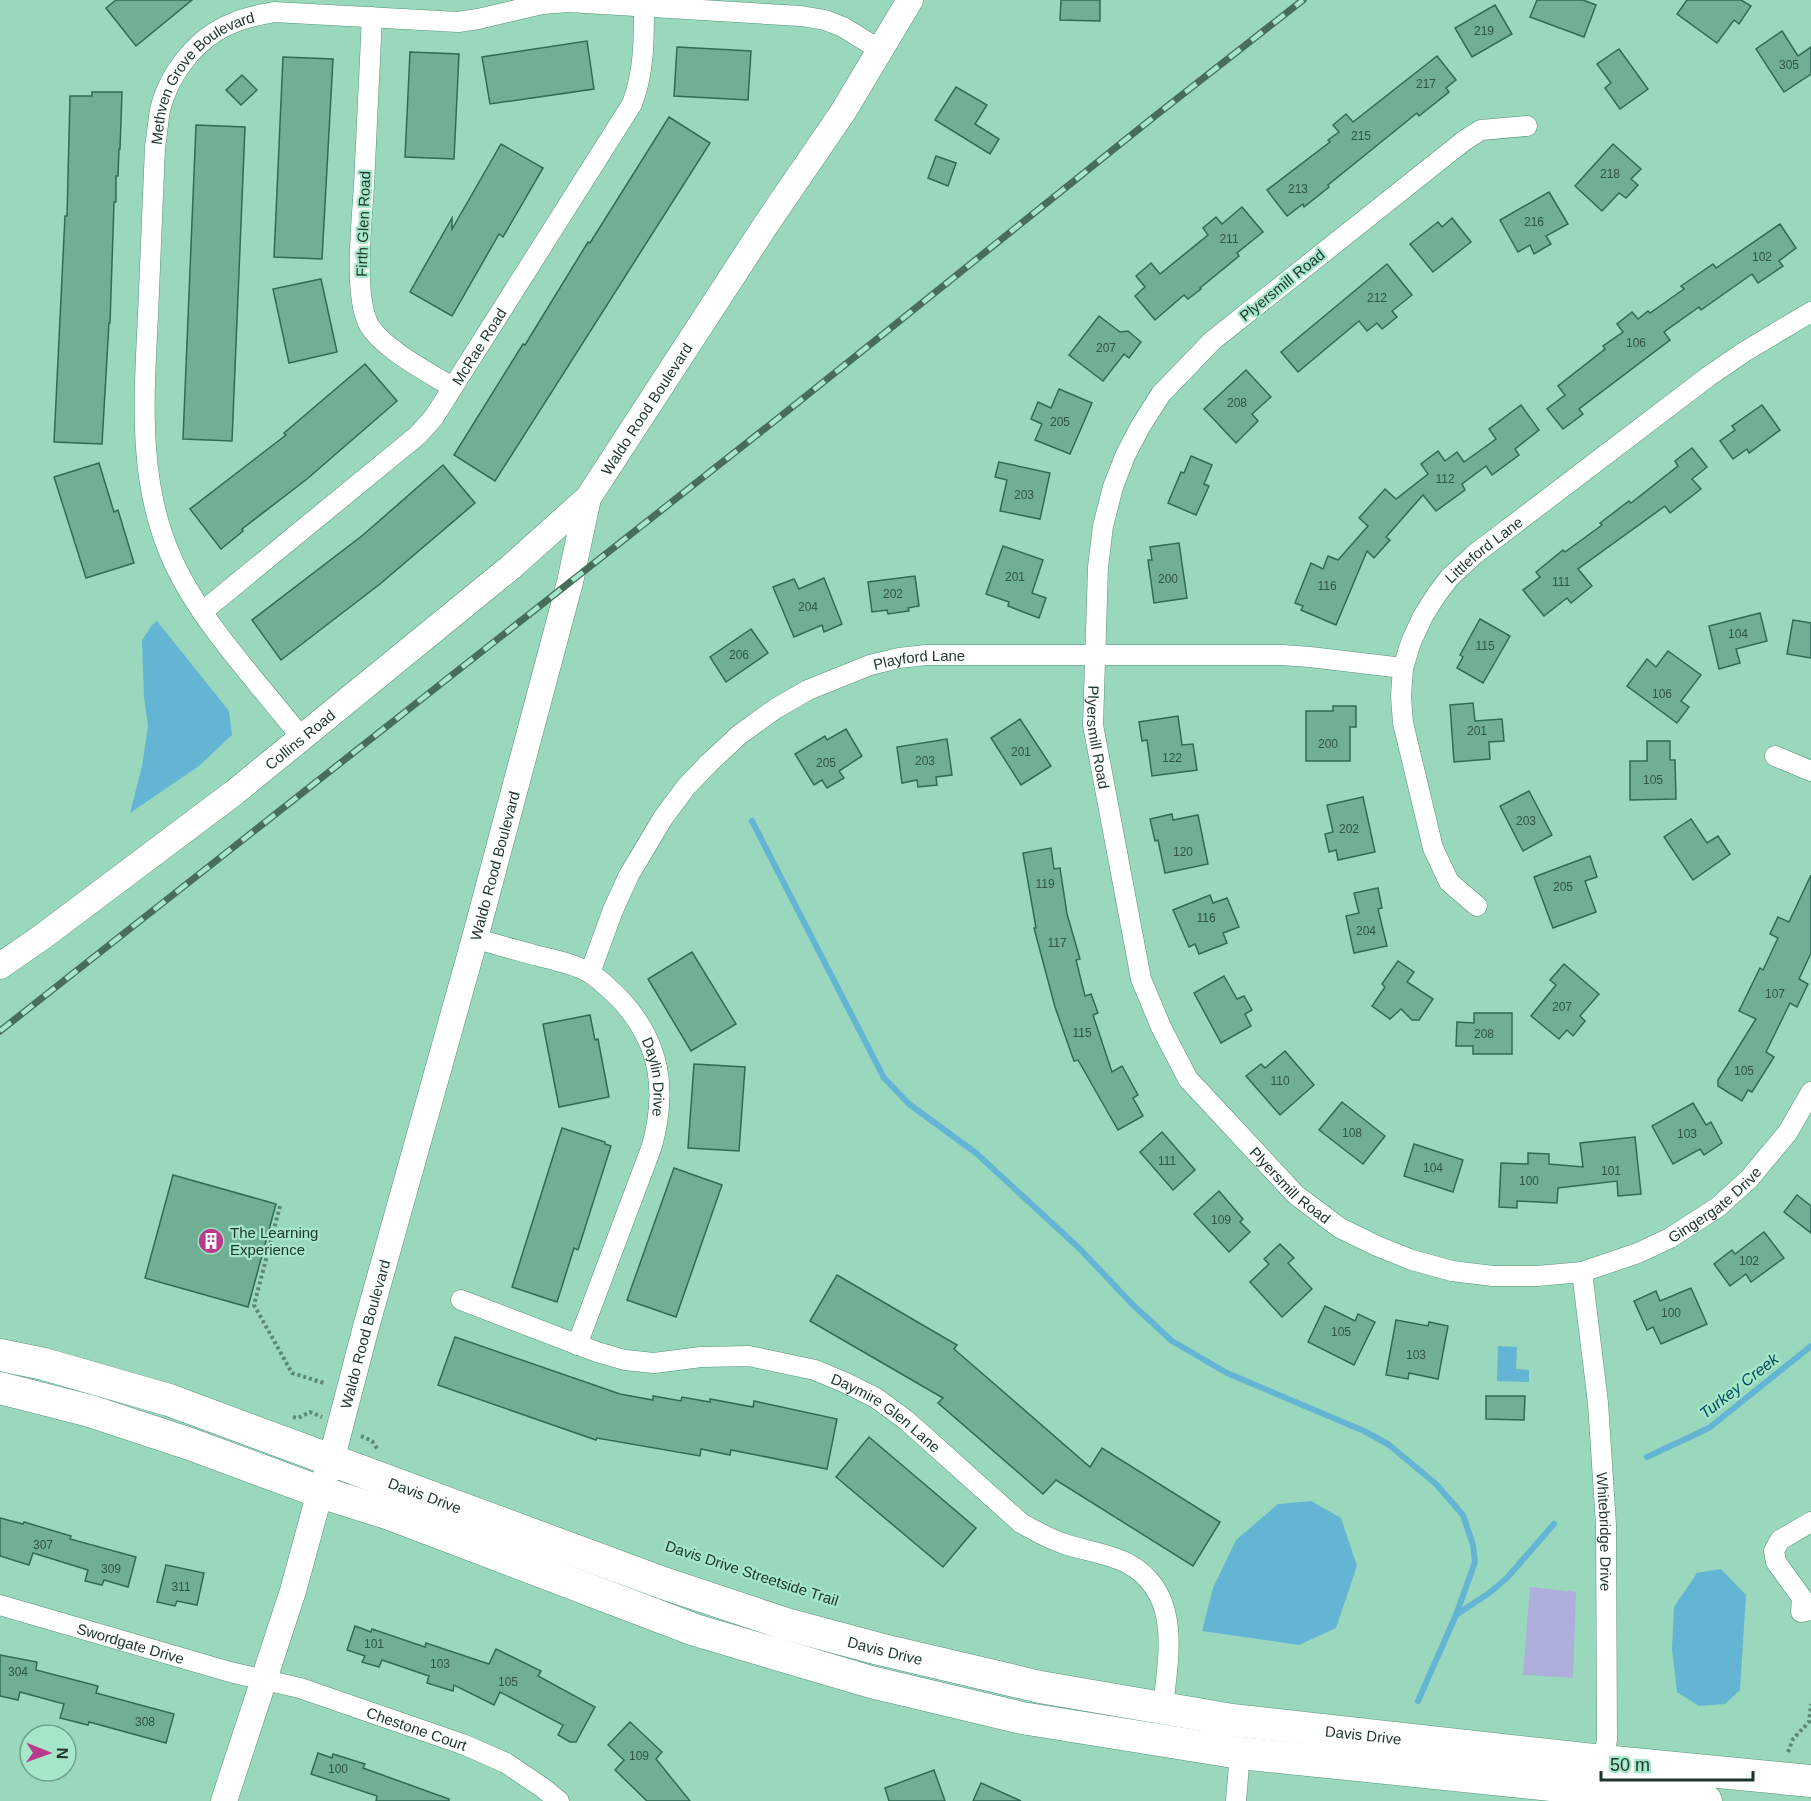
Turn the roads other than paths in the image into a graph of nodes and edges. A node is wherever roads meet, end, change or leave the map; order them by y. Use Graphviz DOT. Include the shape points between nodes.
graph roads {
  1 [pos="910,0"];
  2 [pos="644,7"];
  3 [pos="372,17"];
  4 [pos="880,50"];
  5 [pos="1527,126"];
  6 [pos="1811,312"];
  7 [pos="452,387"];
  8 [pos="588,498"];
  9 [pos="202,612"];
  10 [pos="1095,656"];
  11 [pos="1403,668"];
  12 [pos="301,737"];
  13 [pos="1775,756"];
  14 [pos="1811,771"];
  15 [pos="1477,906"];
  16 [pos="476,938"];
  17 [pos="0,966"];
  18 [pos="590,973"];
  19 [pos="1811,1092"];
  20 [pos="1582,1272"];
  21 [pos="461,1300"];
  22 [pos="578,1345"];
  23 [pos="0,1355"];
  24 [pos="0,1388"];
  25 [pos="331,1461"];
  26 [pos="320,1492"];
  27 [pos="1811,1522"];
  28 [pos="0,1605"];
  29 [pos="1811,1610"];
  30 [pos="263,1679"];
  31 [pos="1164,1708"];
  32 [pos="1240,1753"];
  33 [pos="1811,1781"];
  34 [pos="1599,1784"];
  35 [pos="224,1801"];
  36 [pos="559,1801"];
  37 [pos="1236,1801"];
  38 [pos="1706,1801"];
  1 -- 4 [label="street, Waldo Rood Boulevard"];
  2 -- 3 [label="street, Methven Grove Boulevard" via="542,4 458,22"];
  2 -- 4 [label="street, Methven Grove Boulevard" via="825,20"];
  2 -- 7 [label="street, McRae Road" via="642,68 632,104"];
  3 -- 7 [label="street, Firth Glen Road" via="361,256 364,313 384,343"];
  3 -- 9 [label="street, Methven Grove Boulevard" via="274,12 230,24 191,52 166,91 160,111 144,442 159,525 173,561"];
  4 -- 8 [label="street, Waldo Rood Boulevard"];
  5 -- 10 [label="street, Plyersmill Road" via="1482,130 1465,140 1212,341 1161,394 1125,456 1103,526"];
  6 -- 11 [label="street, Littleford Lane" via="1709,376 1475,554 1437,594 1419,625"];
  7 -- 9 [label="street, McRae Road" via="418,435"];
  8 -- 12 [label="street, Collins Road" via="512,567"];
  8 -- 16 [label="street, Waldo Rood Boulevard" via="570,582"];
  9 -- 12 [label="street, Methven Grove Boulevard"];
  10 -- 11 [label="street, Playford Lane" via="1282,655"];
  10 -- 18 [label="street, Playford Lane" via="899,658 841,675 775,709 709,763 663,818 629,875"];
  10 -- 20 [label="street, Plyersmill Road" via="1093,725 1141,979 1188,1079 1296,1195 1340,1228 1412,1260 1462,1272 1537,1276"];
  11 -- 15 [label="street, Littleford Lane" via="1403,723 1433,848 1449,882"];
  12 -- 17 [label="street, Collins Road" via="235,792"];
  13 -- 14 [label="street"];
  16 -- 18 [label="street, Daylin Drive"];
  16 -- 25 [label="street, Waldo Rood Boulevard"];
  18 -- 22 [label="street, Daylin Drive" via="632,1012 646,1036 655,1056 661,1101 652,1146"];
  19 -- 20 [label="street, Gingergate Drive" via="1768,1157 1718,1207 1670,1238"];
  20 -- 34 [label="street, Whitebridge Drive" via="1598,1403 1606,1525 1606,1740"];
  21 -- 22 [label="street, Daymire Glen Lane"];
  22 -- 31 [label="street, Daymire Glen Lane" via="654,1363 749,1356 815,1370 876,1398 1021,1523 1062,1544 1127,1563 1147,1578 1160,1596 1170,1628"];
  23 -- 25 [label="main road, Davis Drive" via="169,1400"];
  24 -- 26 [label="main road, Davis Drive" via="90,1411"];
  25 -- 26 [label="street, Waldo Rood Boulevard"];
  25 -- 31 [label="main road, Davis Drive" via="786,1624 1040,1687"];
  26 -- 30 [label="street, Waldo Rood Boulevard" via="293,1591"];
  26 -- 32 [label="main road, Davis Drive" via="390,1514 695,1630 871,1682 1022,1718"];
  27 -- 29 [label="street" via="1780,1540 1774,1551 1776,1562 1802,1598 1801,1612"];
  28 -- 30 [label="street, Swordgate Drive"];
  30 -- 35 [label="street, Waldo Rood Boulevard"];
  30 -- 36 [label="street, Chestone Court" via="465,1745 506,1763"];
  31 -- 34 [label="main road, Davis Drive"];
  32 -- 34 [label="main road, Davis Drive"];
  32 -- 37 [label="street"];
  33 -- 34 [label="main road, Davis Drive"];
  34 -- 38 [label="main road, Davis Drive"];
}
